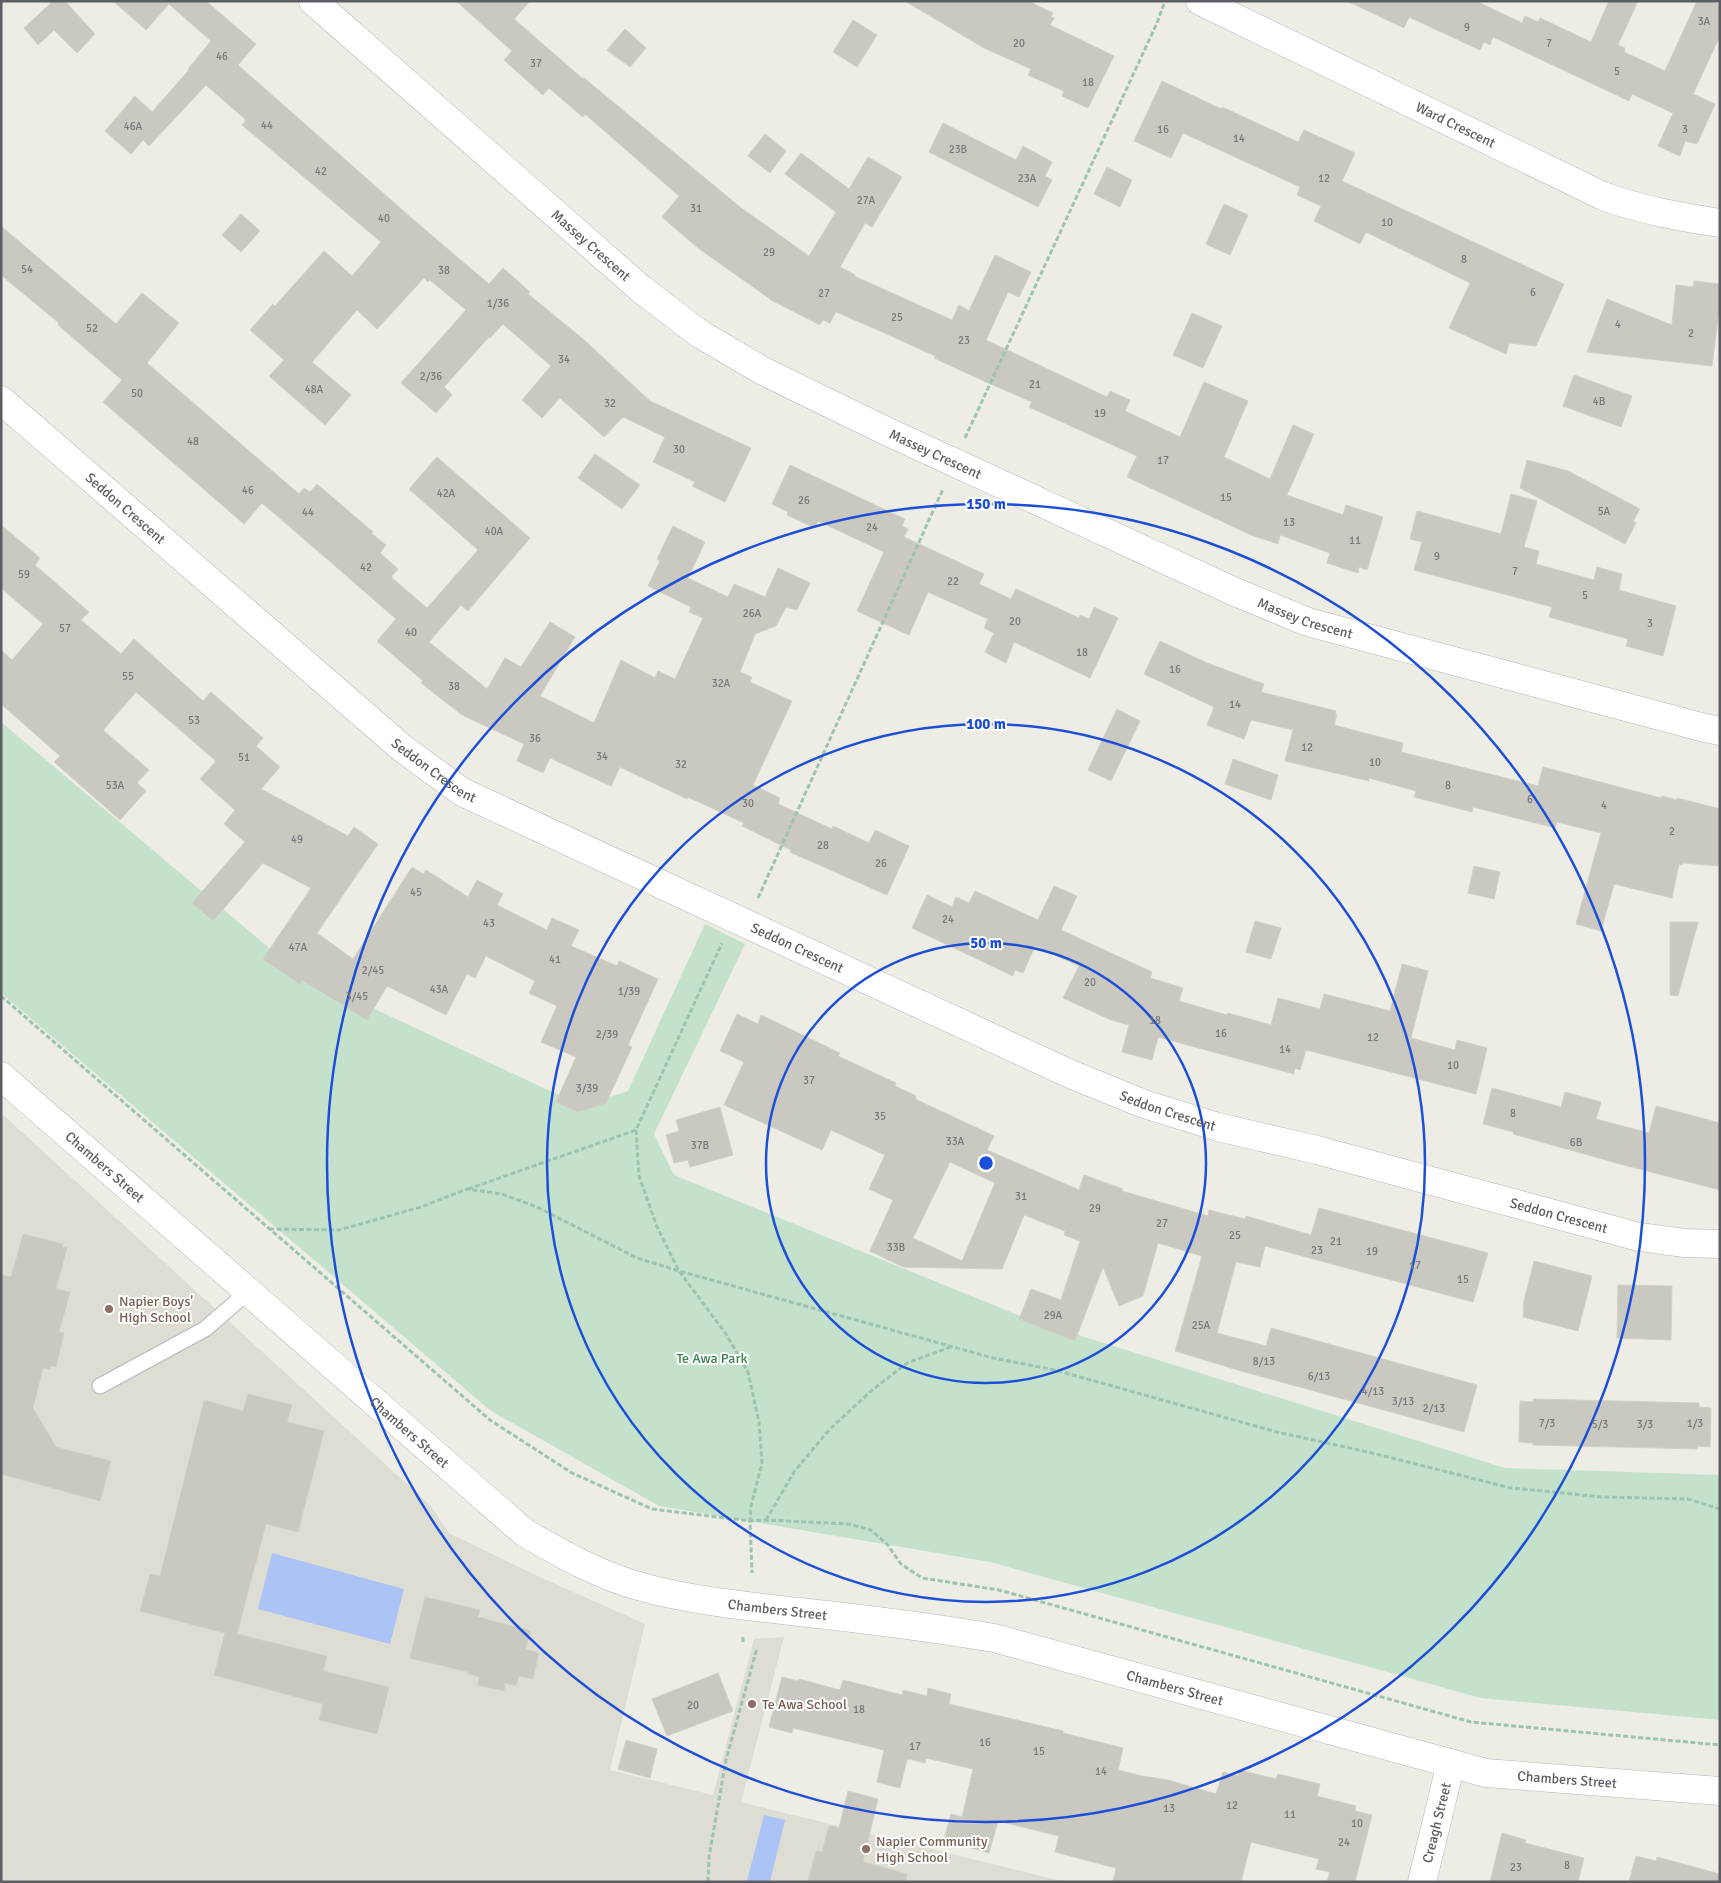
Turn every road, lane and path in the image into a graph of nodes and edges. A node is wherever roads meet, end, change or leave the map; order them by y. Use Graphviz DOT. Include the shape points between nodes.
graph roads {
  1 [pos="313,1"];
  2 [pos="1200,1"];
  3 [pos="1720,223"];
  4 [pos="1,400"];
  5 [pos="1720,731"];
  6 [pos="733,918"];
  7 [pos="1,996"];
  8 [pos="1,1076"];
  9 [pos="636,1130"];
  10 [pos="467,1189"];
  11 [pos="269,1229"];
  12 [pos="1720,1244"];
  13 [pos="679,1271"];
  14 [pos="248,1292"];
  15 [pos="954,1346"];
  16 [pos="100,1386"];
  17 [pos="1720,1509"];
  18 [pos="766,1520"];
  19 [pos="750,1521"];
  20 [pos="752,1573"];
  21 [pos="744,1632"];
  22 [pos="743,1642"];
  23 [pos="757,1648"];
  24 [pos="1720,1745"];
  25 [pos="1451,1764"];
  26 [pos="1720,1790"];
  27 [pos="708,1882"];
  28 [pos="1422,1882"];
  1 -- 5 [label="street, Massey Crescent" via="641,289 700,334 763,371 886,432 1217,584 1308,622"];
  2 -- 3 [label="street, Ward Crescent" via="1603,196 1672,216"];
  4 -- 6 [label="street, Seddon Crescent" via="380,728 462,792"];
  6 -- 9 [label="path"];
  6 -- 12 [label="street, Seddon Crescent" via="1068,1073 1144,1104 1218,1127 1318,1150 1639,1237"];
  7 -- 11 [label="path"];
  8 -- 14 [label="street, Chambers Street"];
  9 -- 10 [label="path"];
  9 -- 13 [label="path" via="640,1176 657,1226"];
  10 -- 11 [label="path" via="421,1207 339,1230"];
  10 -- 13 [label="path" via="502,1194 537,1207 637,1258"];
  11 -- 19 [label="path" via="490,1420 572,1473 652,1508"];
  13 -- 15 [label="path"];
  13 -- 19 [label="path" via="726,1334 748,1372 759,1422 762,1463"];
  14 -- 16 [label="lane" via="205,1329"];
  14 -- 25 [label="street, Chambers Street" via="525,1533 608,1575 641,1587 720,1602 931,1627 994,1638"];
  15 -- 17 [label="path" via="993,1358 1055,1370 1277,1432 1511,1488 1603,1497 1688,1498"];
  15 -- 18 [label="path" via="907,1363 836,1423 794,1472"];
  18 -- 19 [label="path"];
  18 -- 24 [label="path" via="849,1524 871,1530 901,1564 922,1578 999,1590 1471,1722"];
  19 -- 20 [label="path"];
  21 -- 22 [label="path"];
  23 -- 27 [label="path" via="726,1760 709,1857"];
  25 -- 26 [label="street, Chambers Street" via="1486,1773"];
  25 -- 28 [label="street, Creagh Street"];
}
